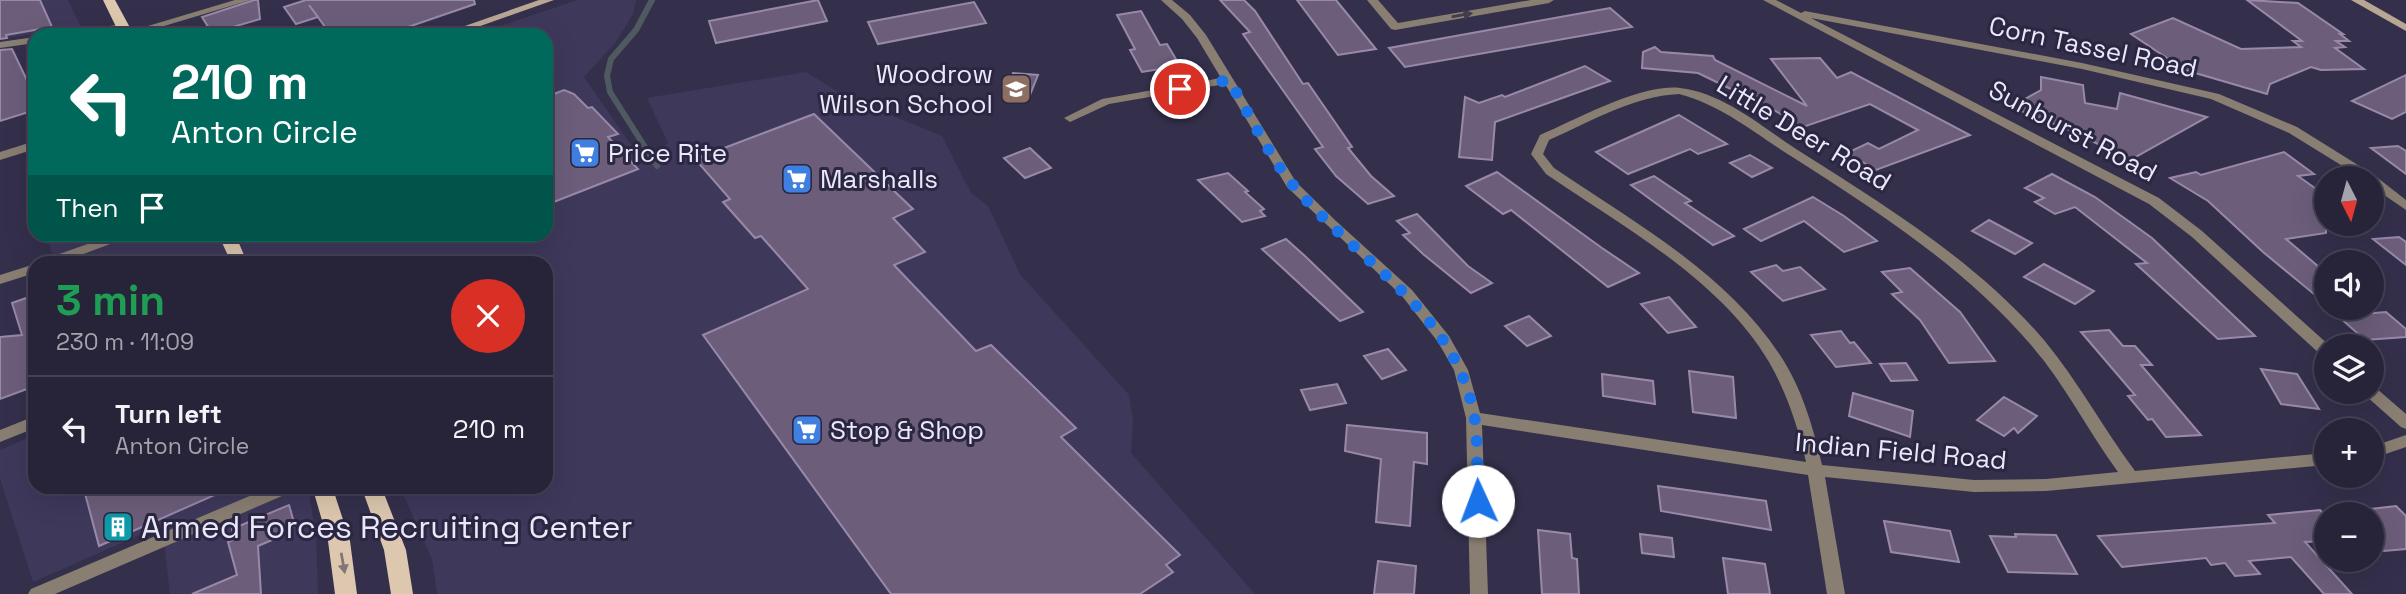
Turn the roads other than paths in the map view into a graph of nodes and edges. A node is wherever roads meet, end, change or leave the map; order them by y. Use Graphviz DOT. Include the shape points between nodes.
graph roads {
  1 [pos="109,0"];
  2 [pos="246,0"];
  3 [pos="549,0"];
  4 [pos="1166,0"];
  5 [pos="1372,0"];
  6 [pos="1549,0"];
  7 [pos="1768,0"];
  8 [pos="2356,0"];
  9 [pos="525,3"];
  10 [pos="1790,11"];
  11 [pos="123,28"];
  12 [pos="140,28"];
  13 [pos="462,28"];
  14 [pos="2406,28"];
  15 [pos="28,41"];
  16 [pos="0,45"];
  17 [pos="1229,80"];
  18 [pos="1070,118"];
  19 [pos="28,147"];
  20 [pos="0,156"];
  21 [pos="2350,166"];
  22 [pos="2384,189"];
  23 [pos="2406,206"];
  24 [pos="108,242"];
  25 [pos="67,256"];
  26 [pos="28,270"];
  27 [pos="0,280"];
  28 [pos="2314,340"];
  29 [pos="2384,404"];
  30 [pos="1475,418"];
  31 [pos="2406,423"];
  32 [pos="28,425"];
  33 [pos="0,436"];
  34 [pos="2406,442"];
  35 [pos="2384,449"];
  36 [pos="2314,460"];
  37 [pos="1816,470"];
  38 [pos="2131,477"];
  39 [pos="271,494"];
  40 [pos="324,494"];
  41 [pos="374,494"];
  42 [pos="37,594"];
  43 [pos="346,594"];
  44 [pos="402,594"];
  45 [pos="1479,594"];
  46 [pos="1836,594"];
  1 -- 11 [label="main road"];
  2 -- 12 [label="street"];
  3 -- 9 [label="street"];
  4 -- 17 [label="street" via="1202,37"];
  5 -- 6 [label="street, one-way" via="1395,27"];
  7 -- 10 [label="street, Sunburst Road"];
  8 -- 14 [label="street"];
  9 -- 13 [label="street"];
  10 -- 21 [label="street, Corn Tassel Road" via="2215,96 2293,130"];
  10 -- 28 [label="street, Sunburst Road" via="2154,201"];
  15 -- 16 [label="street"];
  17 -- 18 [label="street" via="1106,101"];
  17 -- 30 [label="street" via="1291,184 1426,313 1461,370"];
  19 -- 20 [label="street"];
  22 -- 23 [label="street, Corn Tassel Road"];
  24 -- 25 [label="street"];
  26 -- 27 [label="street"];
  29 -- 31 [label="street"];
  30 -- 37 [label="street, Indian Field Road"];
  30 -- 45 [label="street"];
  32 -- 33 [label="street"];
  34 -- 35 [label="street"];
  36 -- 38 [label="street, Indian Field Road"];
  37 -- 38 [label="street, Indian Field Road" via="2009,487"];
  37 -- 38 [label="street, Little Deer Road" via="1794,396 1746,321 1695,273 1550,172 1536,153 1544,138 1660,91 1690,94 1726,110 1902,222 1981,285 2061,372"];
  37 -- 46 [label="street"];
  39 -- 42 [label="street"];
  40 -- 43 [label="main road, one-way" via="339,541"];
  41 -- 44 [label="main road" via="395,550"];
}
